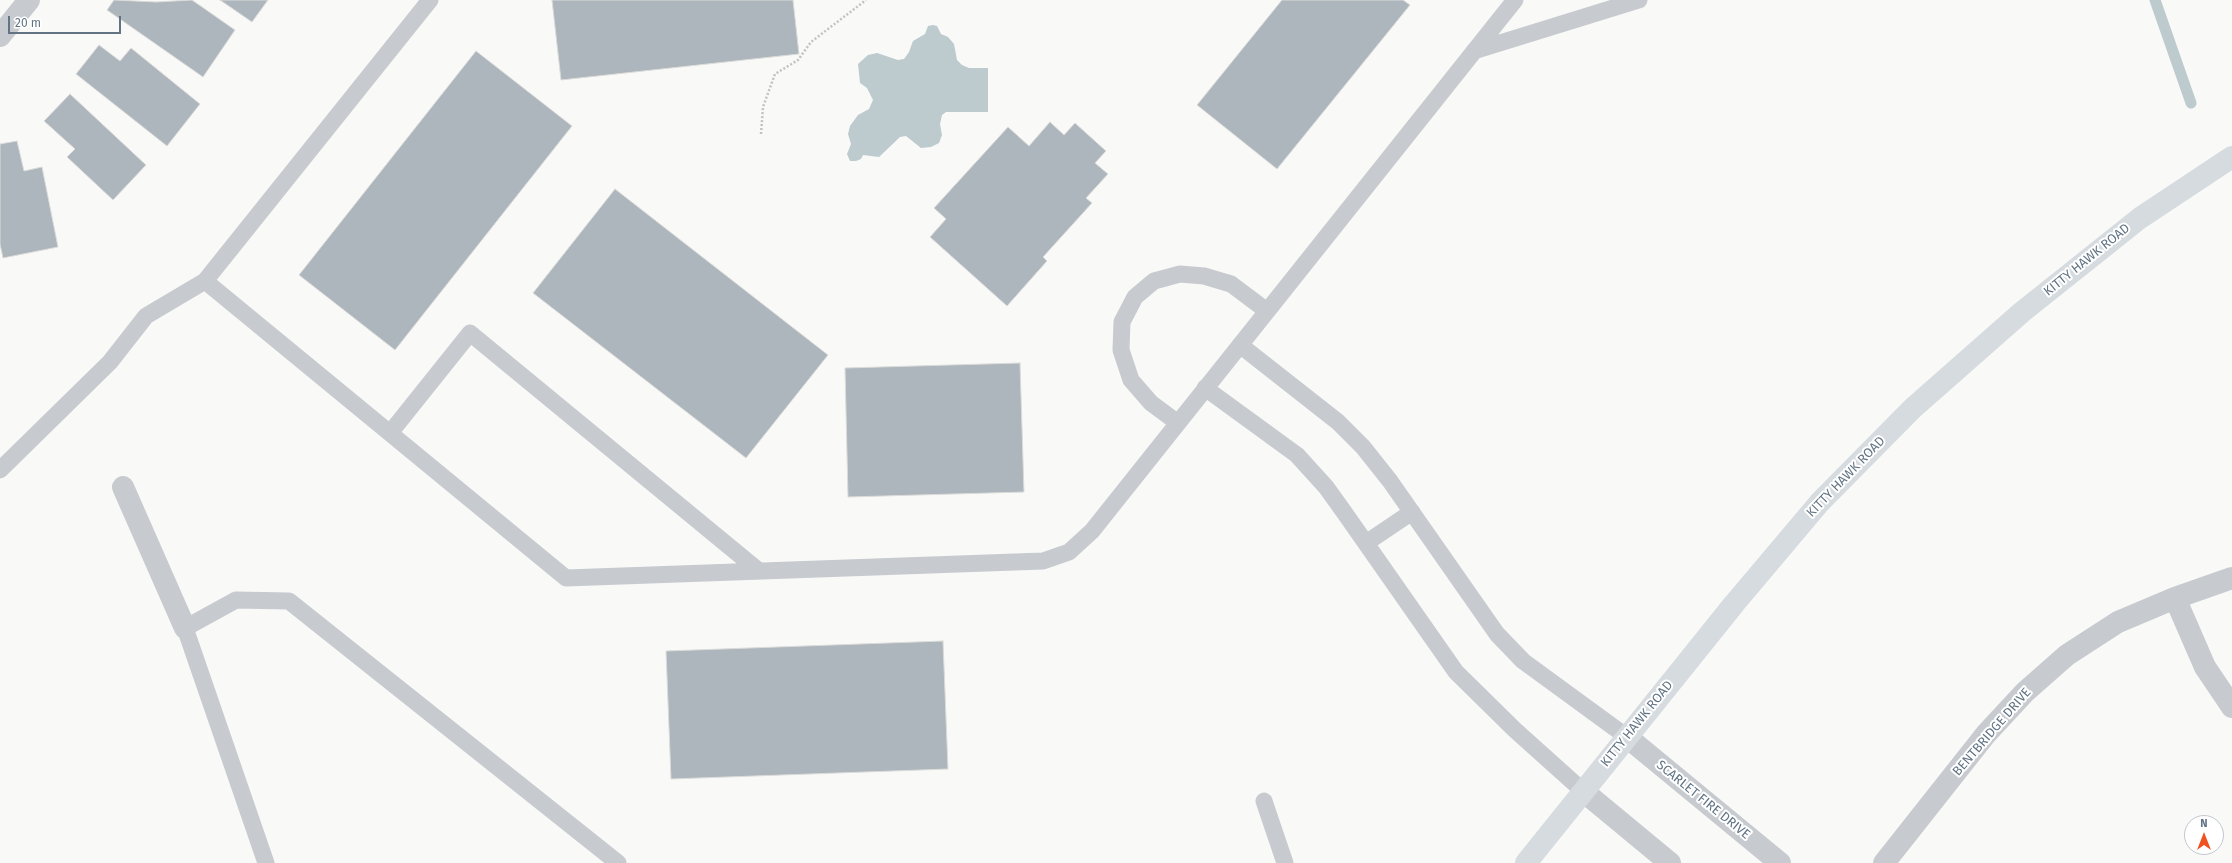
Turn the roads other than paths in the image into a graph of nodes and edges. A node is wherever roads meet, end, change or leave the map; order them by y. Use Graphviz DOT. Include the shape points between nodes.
graph roads {
  1 [pos="29,0"];
  2 [pos="430,0"];
  3 [pos="1515,0"];
  4 [pos="1639,0"];
  5 [pos="0,36"];
  6 [pos="1474,51"];
  7 [pos="2232,157"];
  8 [pos="205,281"];
  9 [pos="1267,311"];
  10 [pos="1240,344"];
  11 [pos="1205,388"];
  12 [pos="1178,423"];
  13 [pos="390,433"];
  14 [pos="0,470"];
  15 [pos="123,487"];
  16 [pos="1412,512"];
  17 [pos="1366,543"];
  18 [pos="759,571"];
  19 [pos="2232,578"];
  20 [pos="2175,598"];
  21 [pos="185,628"];
  22 [pos="2232,707"];
  23 [pos="1627,737"];
  24 [pos="1583,791"];
  25 [pos="1264,801"];
  26 [pos="266,863"];
  27 [pos="618,863"];
  28 [pos="1285,863"];
  29 [pos="1526,863"];
  30 [pos="1670,863"];
  31 [pos="1780,863"];
  32 [pos="1884,863"];
  1 -- 5 [label="street"];
  2 -- 8 [label="lane"];
  3 -- 6 [label="lane"];
  4 -- 6 [label="lane"];
  6 -- 9 [label="lane"];
  7 -- 23 [label="main road, KITTY HAWK ROAD" via="2140,218 2022,312 1913,408 1820,502"];
  8 -- 13 [label="lane"];
  8 -- 14 [label="lane" via="146,316 110,362"];
  9 -- 10 [label="lane"];
  9 -- 12 [label="lane" via="1230,284 1204,276 1180,274 1154,281 1135,297 1122,322 1120,350 1131,380 1151,403"];
  10 -- 11 [label="lane"];
  10 -- 16 [label="lane" via="1338,422 1363,447"];
  11 -- 12 [label="lane"];
  11 -- 17 [label="lane" via="1297,455 1326,487"];
  12 -- 18 [label="lane" via="1092,531 1068,552 1043,561"];
  13 -- 18 [label="lane" via="566,578"];
  13 -- 18 [label="lane" via="470,333"];
  15 -- 21 [label="street"];
  16 -- 17 [label="lane"];
  16 -- 23 [label="lane" via="1496,634 1518,656"];
  17 -- 24 [label="lane" via="1456,672"];
  19 -- 20 [label="street, BENTBRIDGE DRIVE"];
  20 -- 22 [label="street" via="2205,668"];
  20 -- 32 [label="street, BENTBRIDGE DRIVE" via="2118,622 2067,655 2025,692 1986,734"];
  21 -- 26 [label="lane"];
  21 -- 27 [label="lane" via="236,600 289,601"];
  23 -- 24 [label="main road, KITTY HAWK ROAD"];
  23 -- 31 [label="street, SCARLET FIRE DRIVE"];
  24 -- 29 [label="main road, KITTY HAWK ROAD"];
  24 -- 30 [label="street"];
  25 -- 28 [label="lane"];
}
